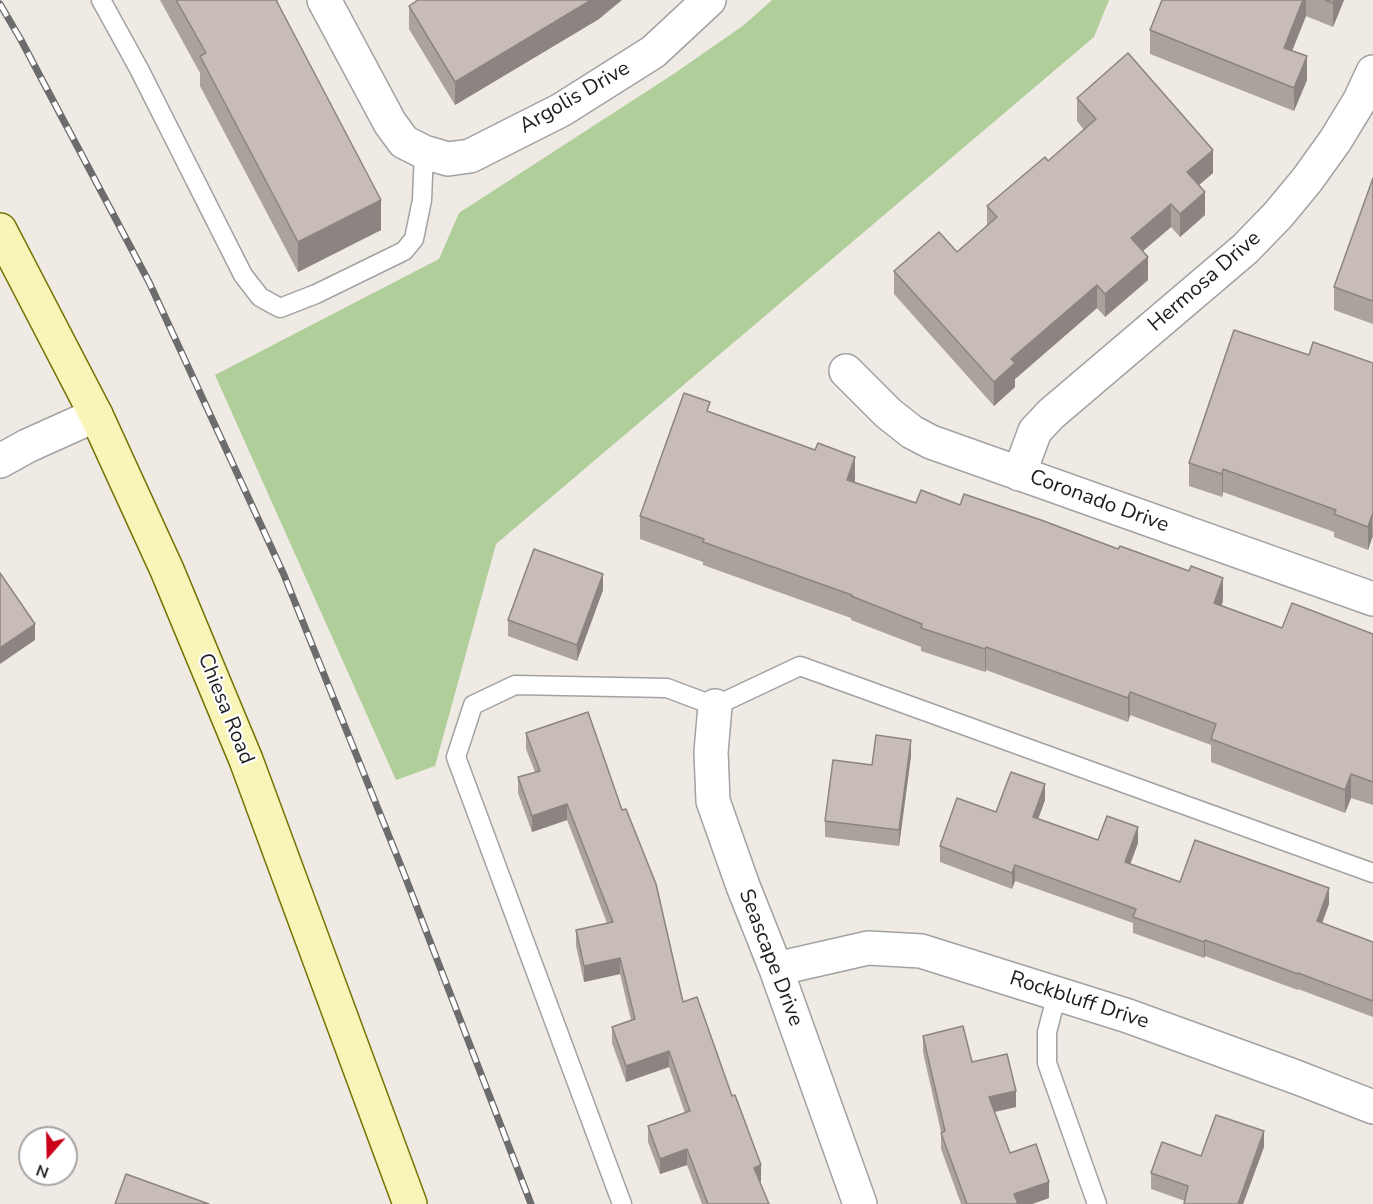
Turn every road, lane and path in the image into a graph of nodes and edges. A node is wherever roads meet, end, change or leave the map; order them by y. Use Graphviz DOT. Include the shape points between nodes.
graph roads {
  1 [pos="101,0"];
  2 [pos="709,0"];
  3 [pos="333,3"];
  4 [pos="1368,92"];
  5 [pos="424,152"];
  6 [pos="0,230"];
  7 [pos="846,371"];
  8 [pos="96,415"];
  9 [pos="0,461"];
  10 [pos="1019,474"];
  11 [pos="1373,599"];
  12 [pos="715,706"];
  13 [pos="1373,873"];
  14 [pos="776,969"];
  15 [pos="1057,994"];
  16 [pos="1373,1107"];
  17 [pos="410,1204"];
  18 [pos="622,1204"];
  19 [pos="860,1204"];
  20 [pos="1097,1204"];
  1 -- 5 [label="lane" via="243,275 260,297 280,308 404,250 414,239 422,200"];
  2 -- 5 [label="street, Argolis Drive" via="653,52 561,110 470,156 448,159"];
  3 -- 5 [label="street" via="390,123 404,142"];
  4 -- 10 [label="street, Hermosa Drive" via="1312,172 1245,249 1035,431"];
  6 -- 8 [label="main road, Chiesa Road"];
  7 -- 10 [label="street, Coronado Drive" via="912,432"];
  8 -- 9 [label="street"];
  8 -- 17 [label="main road, Chiesa Road" via="167,570 246,759"];
  10 -- 11 [label="street, Coronado Drive"];
  12 -- 13 [label="lane" via="800,666"];
  12 -- 14 [label="street, Seascape Drive" via="712,801"];
  12 -- 18 [label="lane" via="667,688 515,685 473,705 456,757"];
  14 -- 15 [label="street, Rockbluff Drive" via="868,948 921,951"];
  14 -- 19 [label="street, Seascape Drive"];
  15 -- 16 [label="street, Rockbluff Drive" via="1128,1016"];
  15 -- 20 [label="lane" via="1047,1032 1047,1063"];
}
